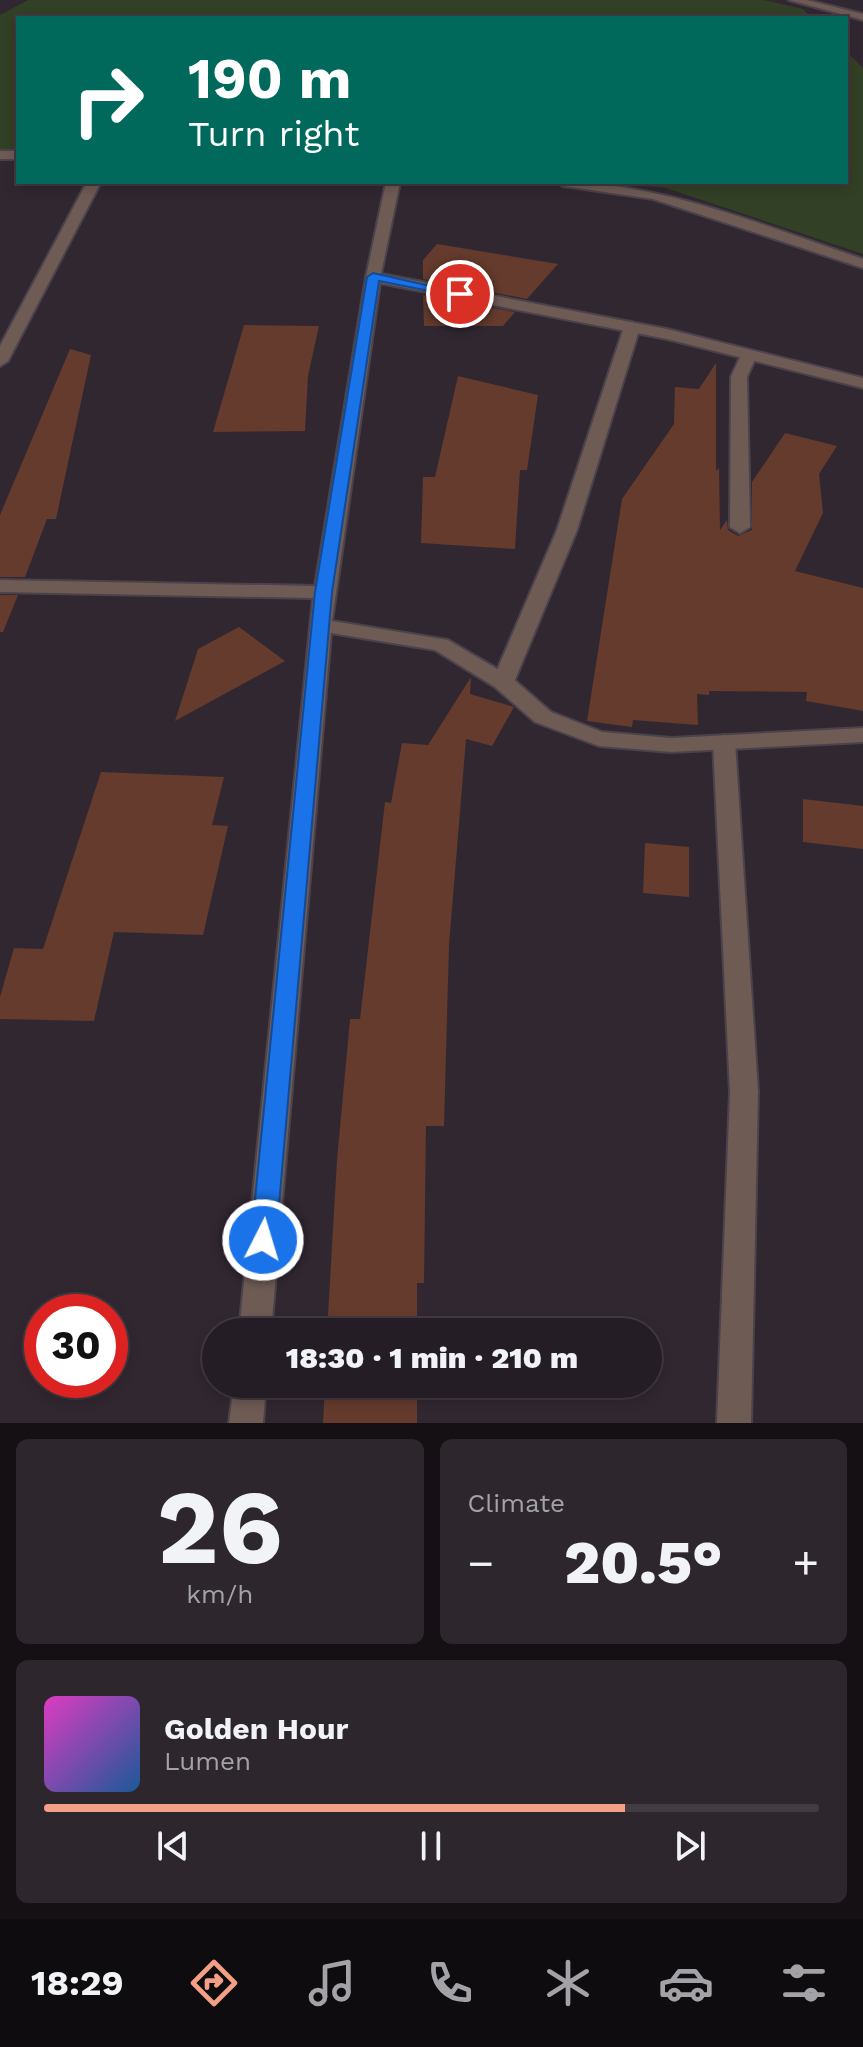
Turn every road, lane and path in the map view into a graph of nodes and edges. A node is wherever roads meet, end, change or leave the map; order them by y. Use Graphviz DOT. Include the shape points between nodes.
graph roads {
  1 [pos="794,0"];
  2 [pos="861,17"];
  3 [pos="863,28"];
  4 [pos="93,184"];
  5 [pos="393,184"];
  6 [pos="577,184"];
  7 [pos="863,264"];
  8 [pos="373,277"];
  9 [pos="632,327"];
  10 [pos="749,355"];
  11 [pos="0,361"];
  12 [pos="863,383"];
  13 [pos="740,527"];
  14 [pos="0,586"];
  15 [pos="324,592"];
  16 [pos="321,625"];
  17 [pos="503,682"];
  18 [pos="862,733"];
  19 [pos="724,742"];
  20 [pos="256,1318"];
  21 [pos="249,1398"];
  22 [pos="246,1423"];
  23 [pos="734,1423"];
  1 -- 2 [label="street"];
  2 -- 3 [label="street"];
  4 -- 11 [label="street"];
  5 -- 8 [label="street"];
  6 -- 7 [label="street" via="655,195"];
  8 -- 9 [label="street"];
  8 -- 15 [label="street"];
  9 -- 10 [label="street"];
  9 -- 17 [label="street" via="567,530"];
  10 -- 12 [label="street"];
  10 -- 13 [label="street" via="739,377"];
  14 -- 15 [label="street"];
  15 -- 16 [label="street"];
  16 -- 17 [label="street" via="441,645"];
  16 -- 20 [label="street"];
  17 -- 19 [label="street" via="543,717 599,739 671,745"];
  18 -- 19 [label="street"];
  19 -- 23 [label="street" via="744,1092"];
  21 -- 22 [label="street"];
}
